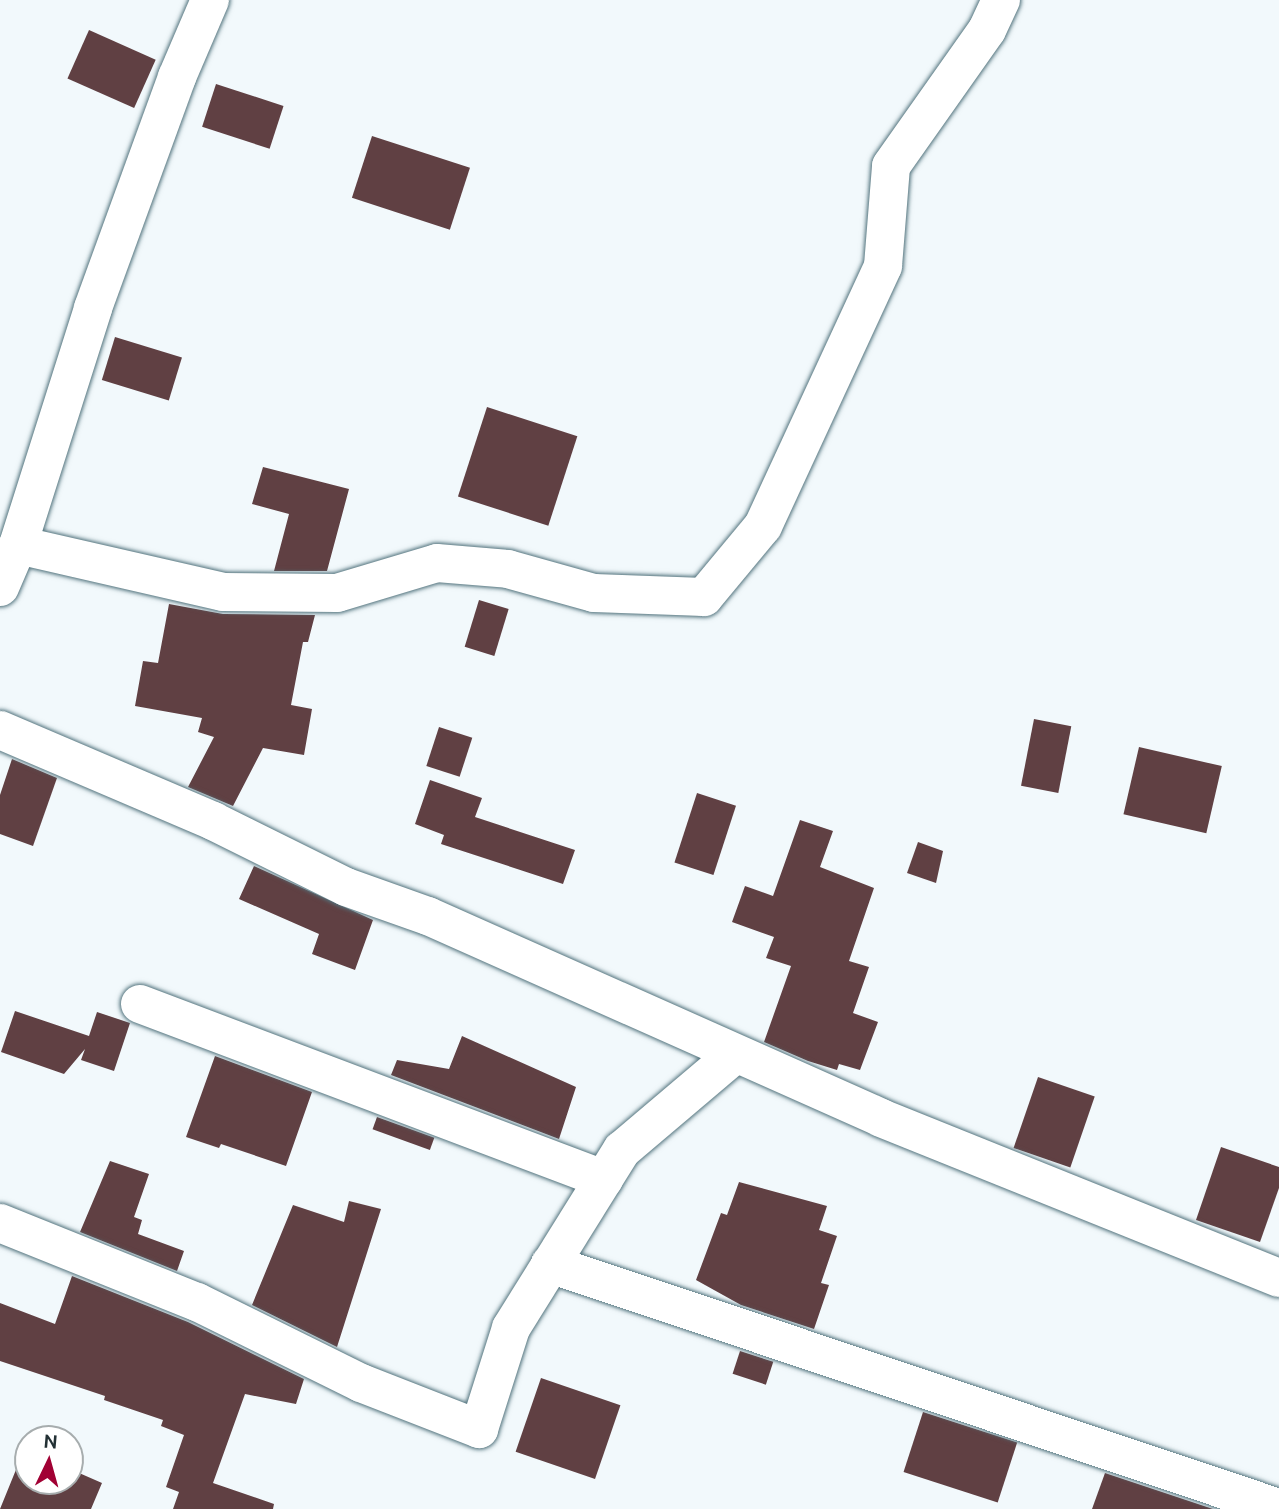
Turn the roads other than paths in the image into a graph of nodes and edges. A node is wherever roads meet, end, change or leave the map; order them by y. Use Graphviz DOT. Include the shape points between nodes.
graph roads {
  1 [pos="210,0"];
  2 [pos="1001,0"];
  3 [pos="18,545"];
  4 [pos="0,587"];
  5 [pos="0,730"];
  6 [pos="140,1004"];
  7 [pos="735,1054"];
  8 [pos="604,1178"];
  9 [pos="0,1223"];
  10 [pos="550,1264"];
  11 [pos="1279,1278"];
  12 [pos="1279,1508"];
  1 -- 3 [label="street" via="177,77 93,308"];
  2 -- 3 [label="street" via="987,30 891,166 883,266 763,526 704,597 594,593 508,569 437,563 337,593 223,592"];
  3 -- 4 [label="street"];
  5 -- 7 [label="street" via="214,821 346,887 428,916"];
  6 -- 8 [label="street"];
  7 -- 8 [label="street" via="622,1150"];
  7 -- 11 [label="street"];
  8 -- 10 [label="street"];
  9 -- 10 [label="street" via="197,1302 361,1383 479,1429 511,1328"];
  10 -- 12 [label="street"];
}
